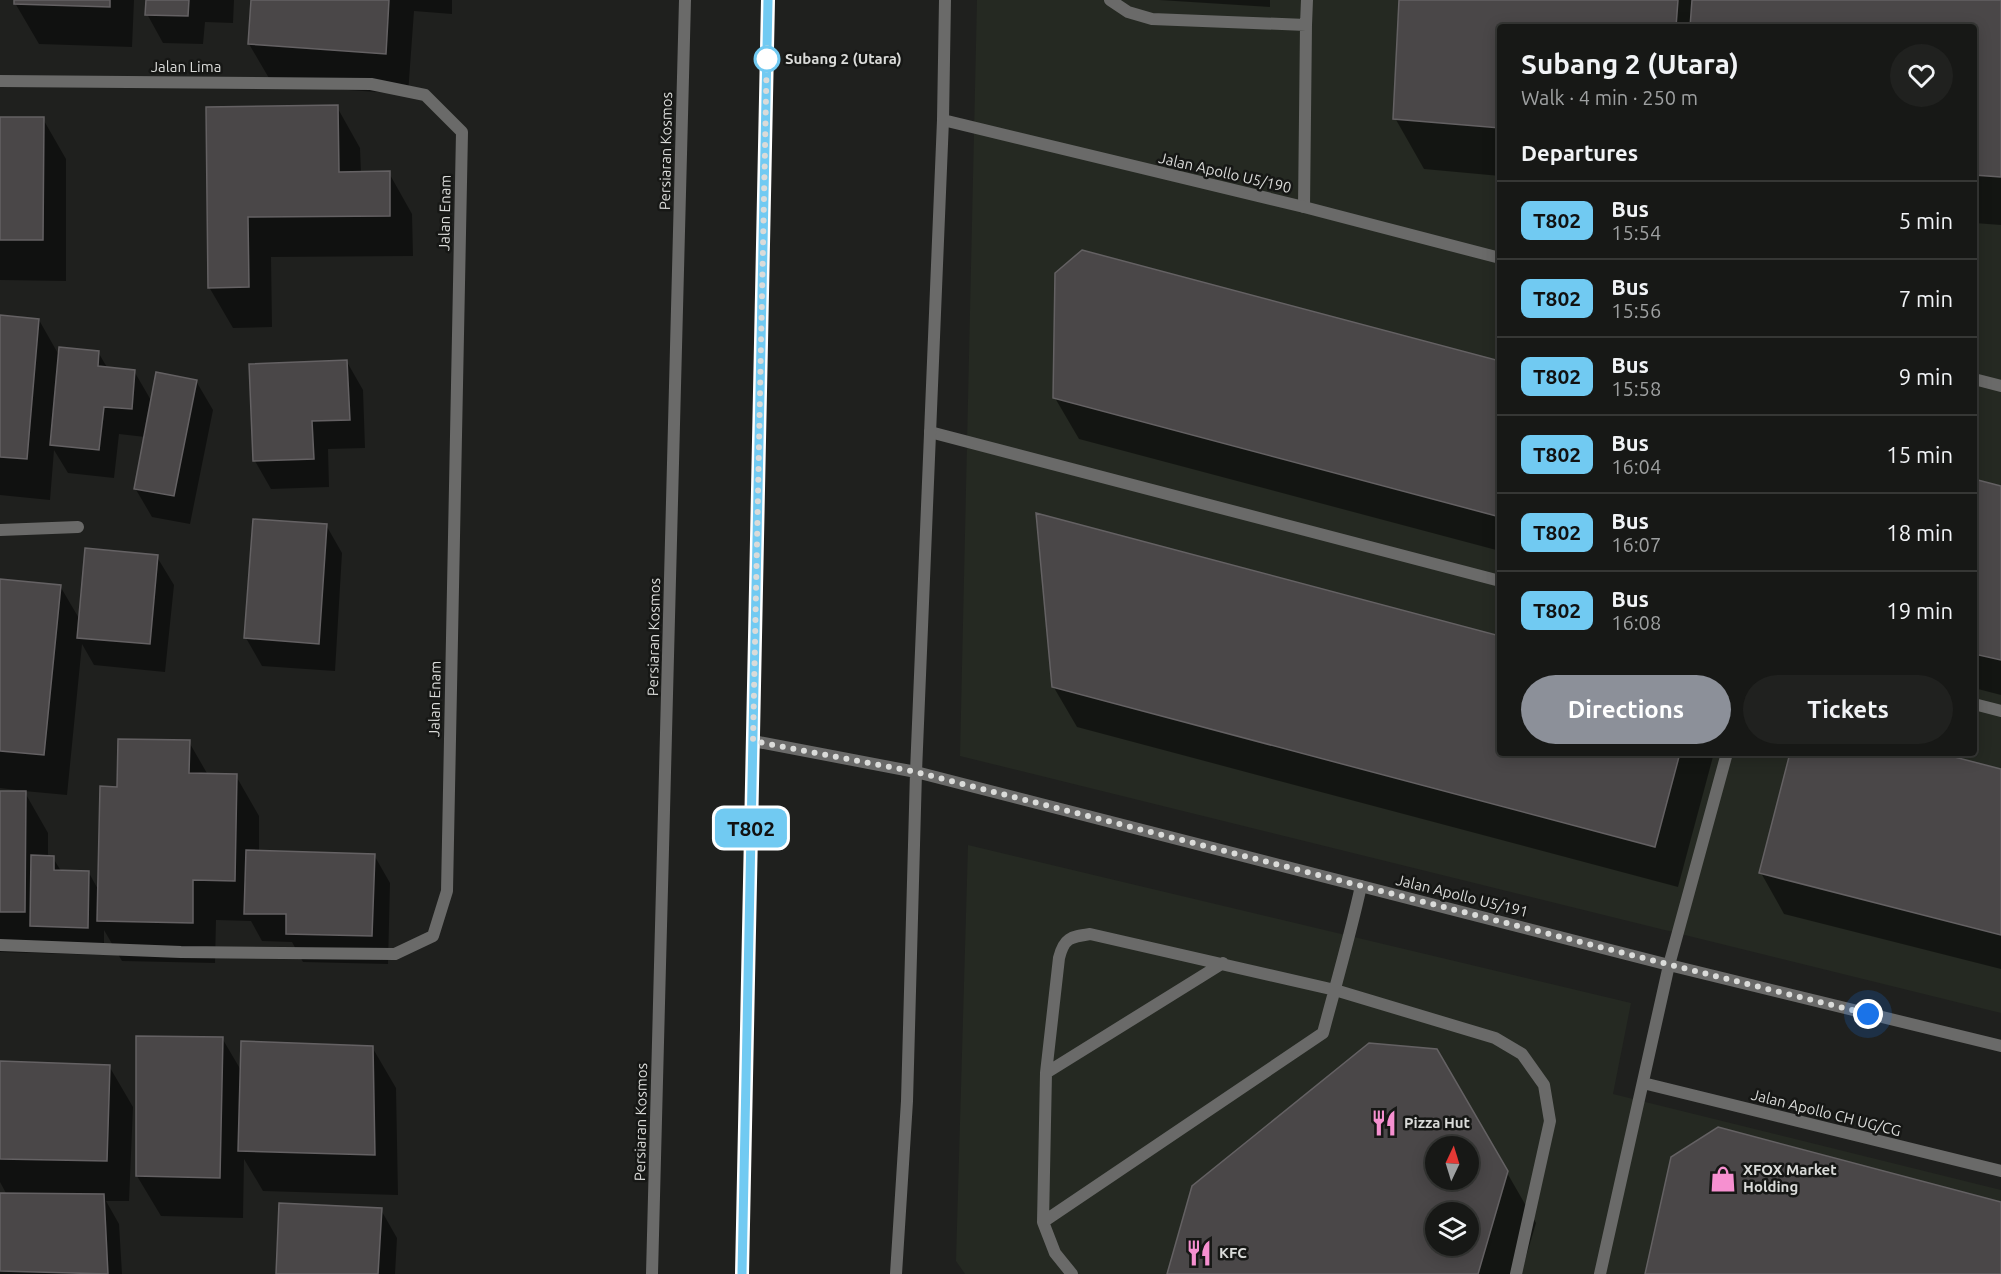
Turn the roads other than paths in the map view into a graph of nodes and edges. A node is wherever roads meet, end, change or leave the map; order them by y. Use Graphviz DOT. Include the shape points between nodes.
graph roads {
  1 [pos="685,0"];
  2 [pos="768,0"];
  3 [pos="945,0"];
  4 [pos="1110,0"];
  5 [pos="1307,0"];
  6 [pos="1306,25"];
  7 [pos="0,81"];
  8 [pos="371,84"];
  9 [pos="942,120"];
  10 [pos="1304,207"];
  11 [pos="1497,257"];
  12 [pos="1977,380"];
  13 [pos="2001,386"];
  14 [pos="930,432"];
  15 [pos="78,527"];
  16 [pos="0,530"];
  17 [pos="1497,580"];
  18 [pos="1977,705"];
  19 [pos="2001,711"];
  20 [pos="753,741"];
  21 [pos="1726,756"];
  22 [pos="916,772"];
  23 [pos="1361,886"];
  24 [pos="0,945"];
  25 [pos="1223,963"];
  26 [pos="1669,965"];
  27 [pos="1335,990"];
  28 [pos="2001,1046"];
  29 [pos="1046,1073"];
  30 [pos="1643,1083"];
  31 [pos="2001,1171"];
  32 [pos="1043,1222"];
  33 [pos="652,1274"];
  34 [pos="742,1274"];
  35 [pos="896,1274"];
  36 [pos="1072,1274"];
  37 [pos="1516,1274"];
  38 [pos="1600,1274"];
  1 -- 33 [label="street, Persiaran Kosmos"];
  2 -- 20 [label="street"];
  3 -- 9 [label="street"];
  4 -- 6 [label="street" via="1128,12 1152,19"];
  5 -- 6 [label="street"];
  6 -- 10 [label="street"];
  7 -- 8 [label="street, Jalan Lima"];
  8 -- 24 [label="street, Jalan Enam" via="424,95 462,132 447,891 433,936 394,954"];
  9 -- 10 [label="street, Jalan Apollo U5/190"];
  9 -- 14 [label="street"];
  10 -- 11 [label="street, Jalan Apollo U5/190"];
  12 -- 13 [label="street"];
  14 -- 17 [label="street"];
  14 -- 22 [label="street"];
  15 -- 16 [label="street"];
  18 -- 19 [label="street"];
  20 -- 22 [label="street, Jalan Apollo U5/191"];
  20 -- 34 [label="street"];
  21 -- 26 [label="street"];
  22 -- 23 [label="street, Jalan Apollo U5/191"];
  22 -- 35 [label="street" via="906,1101"];
  23 -- 26 [label="street, Jalan Apollo U5/191"];
  23 -- 27 [label="street"];
  25 -- 27 [label="street"];
  25 -- 29 [label="street"];
  25 -- 29 [label="street" via="1090,934 1070,937 1059,958"];
  26 -- 28 [label="street, Jalan Apollo U5/191"];
  26 -- 30 [label="street"];
  27 -- 32 [label="street" via="1323,1033"];
  27 -- 37 [label="street" via="1495,1038 1522,1054 1544,1085 1550,1120"];
  29 -- 32 [label="street"];
  30 -- 31 [label="street, Jalan Apollo CH UG/CG"];
  30 -- 38 [label="street"];
  32 -- 36 [label="street" via="1055,1253"];
}
